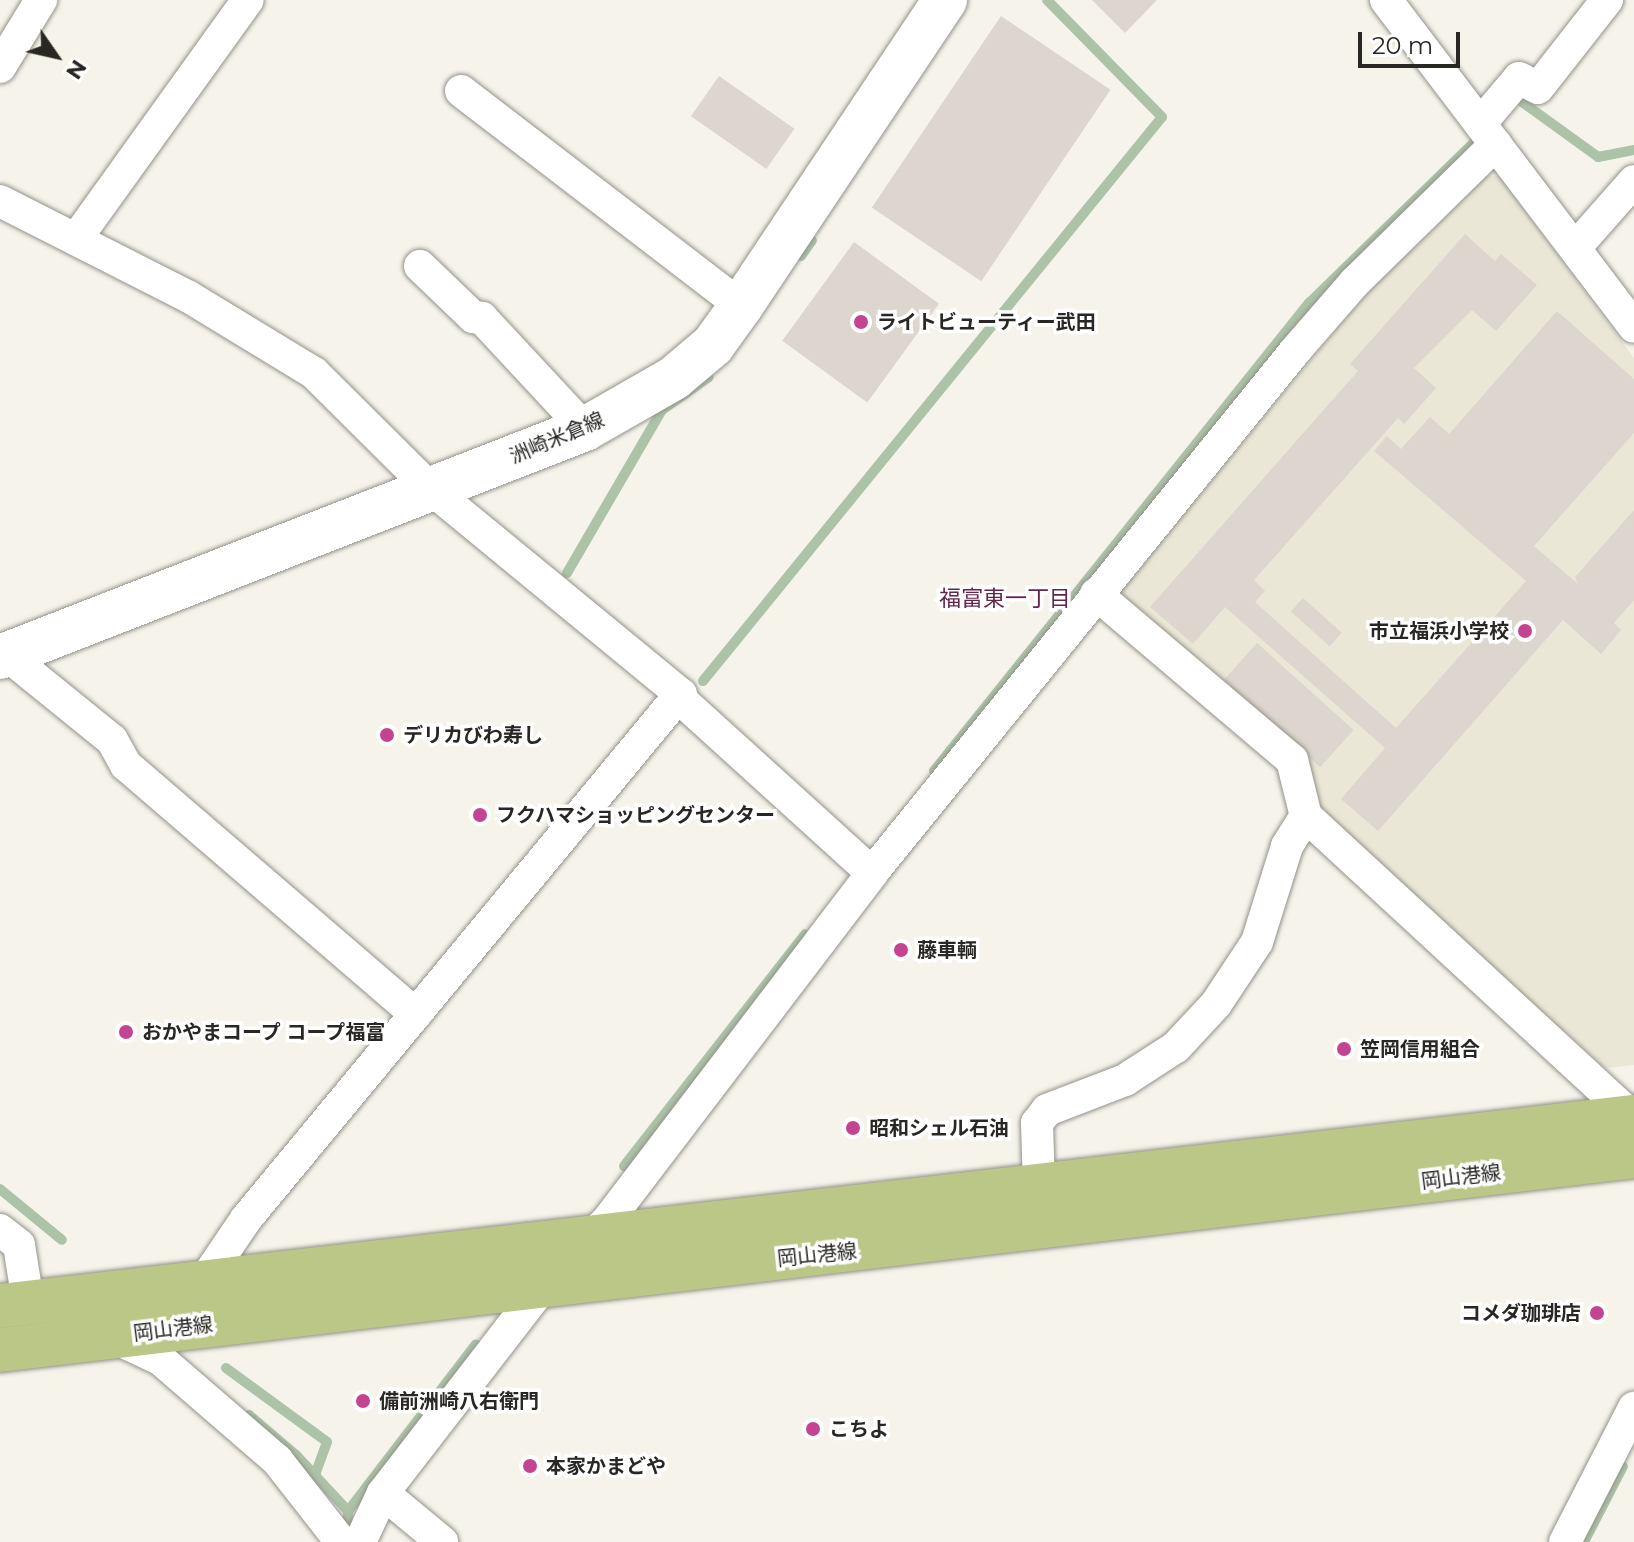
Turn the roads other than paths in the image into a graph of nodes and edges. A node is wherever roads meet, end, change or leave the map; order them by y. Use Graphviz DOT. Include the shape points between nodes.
graph roads {
  1 [pos="41,0"];
  2 [pos="248,0"];
  3 [pos="945,0"];
  4 [pos="1386,0"];
  5 [pos="1607,0"];
  6 [pos="0,67"];
  7 [pos="461,91"];
  8 [pos="1487,133"];
  9 [pos="1634,181"];
  10 [pos="0,201"];
  11 [pos="76,239"];
  12 [pos="1575,248"];
  13 [pos="420,266"];
  14 [pos="741,306"];
  15 [pos="1634,327"];
  16 [pos="585,429"];
  17 [pos="431,489"];
  18 [pos="1096,594"];
  19 [pos="4,656"];
  20 [pos="678,697"];
  21 [pos="1306,816"];
  22 [pos="865,866"];
  23 [pos="416,1014"];
  24 [pos="1633,1130"];
  25 [pos="1039,1187"];
  26 [pos="0,1230"];
  27 [pos="590,1238"];
  28 [pos="202,1284"];
  29 [pos="540,1286"];
  30 [pos="14,1304"];
  31 [pos="91,1325"];
  32 [pos="0,1350"];
  33 [pos="1634,1408"];
  34 [pos="1624,1451"];
  35 [pos="383,1493"];
  36 [pos="355,1540"];
  37 [pos="442,1542"];
  38 [pos="1565,1542"];
  1 -- 6 [label="street"];
  2 -- 11 [label="street"];
  3 -- 14 [label="main road, 洲崎米倉線"];
  4 -- 8 [label="street"];
  5 -- 8 [label="street" via="1538,88 1519,78"];
  7 -- 14 [label="street"];
  8 -- 12 [label="street"];
  8 -- 18 [label="street" via="1355,282"];
  9 -- 12 [label="street"];
  10 -- 11 [label="street"];
  11 -- 17 [label="street" via="189,297 314,373"];
  12 -- 15 [label="street"];
  13 -- 16 [label="street" via="473,317 482,318"];
  14 -- 16 [label="main road, 洲崎米倉線" via="695,363"];
  16 -- 17 [label="main road, 洲崎米倉線"];
  17 -- 19 [label="main road, 洲崎米倉線"];
  17 -- 20 [label="street" via="681,694"];
  18 -- 21 [label="street" via="1292,760"];
  18 -- 22 [label="street"];
  19 -- 23 [label="street" via="112,740 126,765"];
  20 -- 22 [label="street"];
  20 -- 23 [label="street"];
  21 -- 24 [label="street"];
  21 -- 25 [label="street" via="1287,846 1257,942 1216,1004 1176,1047 1125,1080 1047,1110 1037,1123"];
  22 -- 27 [label="street"];
  23 -- 28 [label="street" via="246,1219"];
  24 -- 25 [label="main road, 岡山港線"];
  24 -- 29 [label="main road, 岡山港線"];
  25 -- 27 [label="main road, 岡山港線"];
  26 -- 30 [label="street" via="19,1245"];
  27 -- 28 [label="main road, 岡山港線"];
  27 -- 29 [label="street"];
  28 -- 31 [label="main road, 岡山港線"];
  29 -- 31 [label="main road, 岡山港線"];
  29 -- 35 [label="street"];
  30 -- 31 [label="main road, 岡山港線"];
  31 -- 32 [label="main road, 岡山港線"];
  31 -- 36 [label="street" via="160,1359 277,1460"];
  33 -- 34 [label="street"];
  34 -- 38 [label="street"];
  35 -- 36 [label="street"];
  35 -- 37 [label="street"];
}
